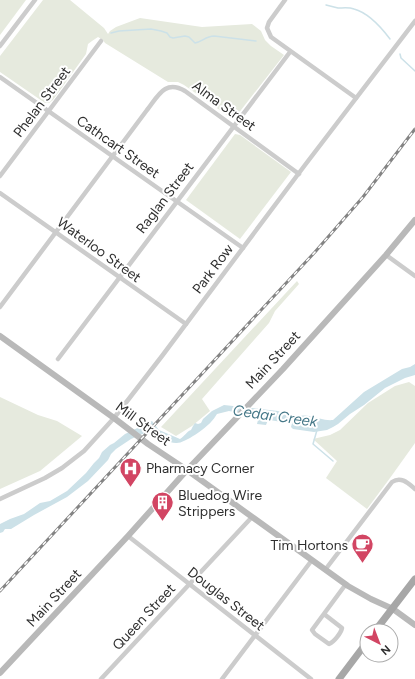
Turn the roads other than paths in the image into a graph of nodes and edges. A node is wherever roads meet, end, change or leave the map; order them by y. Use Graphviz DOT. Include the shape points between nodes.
graph roads {
  1 [pos="35,0"];
  2 [pos="285,0"];
  3 [pos="415,21"];
  4 [pos="101,41"];
  5 [pos="0,46"];
  6 [pos="290,52"];
  7 [pos="0,77"];
  8 [pos="356,98"];
  9 [pos="49,111"];
  10 [pos="233,126"];
  11 [pos="113,156"];
  12 [pos="299,174"];
  13 [pos="0,176"];
  14 [pos="0,193"];
  15 [pos="177,202"];
  16 [pos="415,220"];
  17 [pos="56,232"];
  18 [pos="243,248"];
  19 [pos="386,255"];
  20 [pos="415,276"];
  21 [pos="120,277"];
  22 [pos="0,307"];
  23 [pos="186,324"];
  24 [pos="0,336"];
  25 [pos="58,359"];
  26 [pos="114,418"];
  27 [pos="187,470"];
  28 [pos="415,489"];
  29 [pos="0,499"];
  30 [pos="252,517"];
  31 [pos="128,536"];
  32 [pos="312,560"];
  33 [pos="325,570"];
  34 [pos="415,579"];
  35 [pos="189,584"];
  36 [pos="346,584"];
  37 [pos="393,608"];
  38 [pos="324,614"];
  39 [pos="382,623"];
  40 [pos="415,625"];
  41 [pos="256,636"];
  42 [pos="359,653"];
  43 [pos="1,671"];
  44 [pos="101,679"];
  45 [pos="222,679"];
  46 [pos="311,679"];
  47 [pos="339,679"];
  1 -- 5 [label="street"];
  2 -- 6 [label="street" via="267,28 269,36"];
  3 -- 8 [label="street, Park Row"];
  4 -- 9 [label="street, Phelan Street"];
  6 -- 8 [label="street"];
  6 -- 10 [label="street, Raglan Street"];
  7 -- 9 [label="street, Cathcart Street"];
  8 -- 12 [label="street, Park Row"];
  9 -- 11 [label="street, Cathcart Street"];
  9 -- 13 [label="street, Phelan Street"];
  10 -- 11 [label="street, Alma Street" via="185,91 170,87 160,94"];
  10 -- 12 [label="street, Alma Street"];
  10 -- 15 [label="street, Raglan Street"];
  11 -- 15 [label="street, Cathcart Street"];
  11 -- 17 [label="street, Alma Street"];
  12 -- 18 [label="street, Park Row"];
  14 -- 17 [label="street, Waterloo Street"];
  15 -- 18 [label="street, Cathcart Street"];
  15 -- 21 [label="street, Raglan Street"];
  16 -- 19 [label="main road, Main Street"];
  17 -- 21 [label="street, Waterloo Street"];
  17 -- 22 [label="street, Alma Street"];
  18 -- 23 [label="street, Park Row"];
  19 -- 20 [label="street"];
  19 -- 27 [label="main road, Main Street"];
  21 -- 23 [label="street, Waterloo Street"];
  21 -- 25 [label="street, Raglan Street"];
  23 -- 26 [label="street, Park Row"];
  24 -- 26 [label="main road, Mill Street"];
  26 -- 27 [label="main road, Mill Street"];
  26 -- 29 [label="street, Park Row" via="84,451 62,468"];
  27 -- 30 [label="main road, Mill Street"];
  27 -- 31 [label="main road, Main Street"];
  28 -- 33 [label="street" via="400,479 392,482"];
  30 -- 32 [label="main road, Mill Street"];
  30 -- 35 [label="street, Queen Street"];
  31 -- 35 [label="street, Douglas Street"];
  31 -- 43 [label="main road, Main Street"];
  32 -- 33 [label="main road, Mill Street"];
  32 -- 41 [label="street"];
  33 -- 36 [label="main road, Mill Street"];
  34 -- 37 [label="main road"];
  35 -- 41 [label="street, Douglas Street"];
  35 -- 44 [label="street, Queen Street"];
  36 -- 37 [label="main road, Mill Street"];
  36 -- 38 [label="street"];
  37 -- 39 [label="main road"];
  37 -- 40 [label="main road, Mill Street"];
  38 -- 38 [label="street" via="312,631 329,644 342,628"];
  41 -- 45 [label="street"];
  41 -- 46 [label="street, Douglas Street"];
  42 -- 47 [label="main road"];
}
